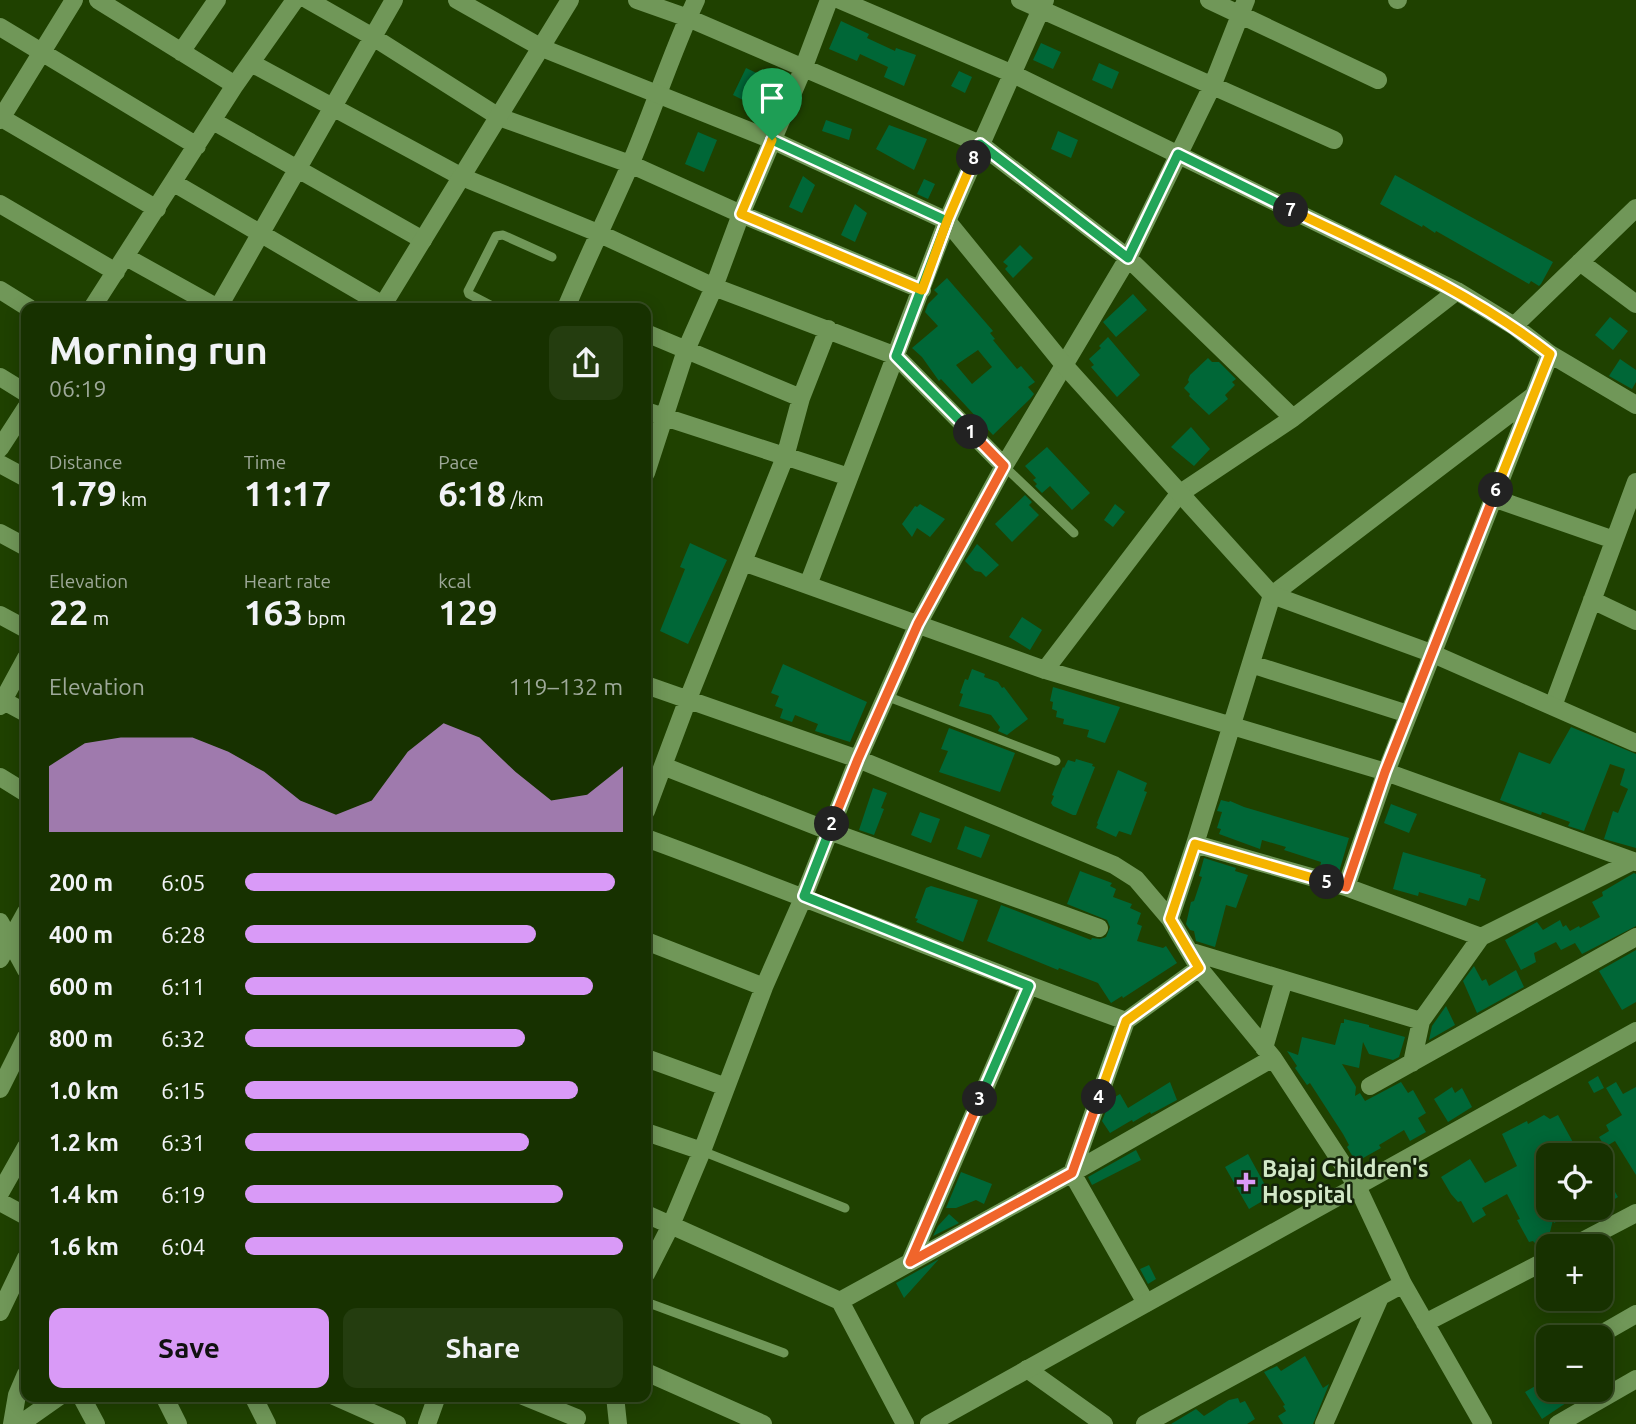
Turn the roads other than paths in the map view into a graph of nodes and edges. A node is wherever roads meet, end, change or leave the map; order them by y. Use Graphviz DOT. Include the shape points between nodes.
graph roads {
  1 [pos="74,0"];
  2 [pos="99,0"];
  3 [pos="217,0"];
  4 [pos="295,0"];
  5 [pos="308,0"];
  6 [pos="394,0"];
  7 [pos="457,0"];
  8 [pos="570,0"];
  9 [pos="637,0"];
  10 [pos="696,0"];
  11 [pos="829,0"];
  12 [pos="840,0"];
  13 [pos="1020,0"];
  14 [pos="1209,0"];
  15 [pos="1042,4"];
  16 [pos="1243,7"];
  17 [pos="688,18"];
  18 [pos="0,27"];
  19 [pos="373,37"];
  20 [pos="542,48"];
  21 [pos="42,51"];
  22 [pos="181,52"];
  23 [pos="251,63"];
  24 [pos="803,69"];
  25 [pos="1013,74"];
  26 [pos="1378,80"];
  27 [pos="235,85"];
  28 [pos="1213,85"];
  29 [pos="657,92"];
  30 [pos="333,107"];
  31 [pos="499,117"];
  32 [pos="0,118"];
  33 [pos="212,121"];
  34 [pos="772,140"];
  35 [pos="1334,140"];
  36 [pos="980,144"];
  37 [pos="197,146"];
  38 [pos="1178,154"];
  39 [pos="630,164"];
  40 [pos="297,169"];
  41 [pos="462,177"];
  42 [pos="174,183"];
  43 [pos="0,204"];
  44 [pos="1636,208"];
  45 [pos="157,209"];
  46 [pos="741,214"];
  47 [pos="947,221"];
  48 [pos="261,233"];
  49 [pos="598,233"];
  50 [pos="423,240"];
  51 [pos="552,257"];
  52 [pos="1128,258"];
  53 [pos="1580,262"];
  54 [pos="121,264"];
  55 [pos="714,287"];
  56 [pos="0,290"];
  57 [pos="922,290"];
  58 [pos="1457,291"];
  59 [pos="21,303"];
  60 [pos="95,303"];
  61 [pos="207,303"];
  62 [pos="221,303"];
  63 [pos="377,303"];
  64 [pos="384,303"];
  65 [pos="486,303"];
  66 [pos="574,303"];
  67 [pos="1636,304"];
  68 [pos="1514,326"];
  69 [pos="828,329"];
  70 [pos="651,335"];
  71 [pos="687,350"];
  72 [pos="1550,354"];
  73 [pos="896,356"];
  74 [pos="1065,366"];
  75 [pos="0,377"];
  76 [pos="1533,396"];
  77 [pos="802,398"];
  78 [pos="21,400"];
  79 [pos="1636,405"];
  80 [pos="651,412"];
  81 [pos="21,415"];
  82 [pos="664,416"];
  83 [pos="1293,418"];
  84 [pos="0,451"];
  85 [pos="651,457"];
  86 [pos="785,457"];
  87 [pos="1004,466"];
  88 [pos="21,473"];
  89 [pos="849,477"];
  90 [pos="1636,482"];
  91 [pos="1179,494"];
  92 [pos="1493,498"];
  93 [pos="1632,503"];
  94 [pos="0,533"];
  95 [pos="1074,533"];
  96 [pos="1614,540"];
  97 [pos="21,544"];
  98 [pos="743,562"];
  99 [pos="808,585"];
  100 [pos="1272,595"];
  101 [pos="1592,600"];
  102 [pos="0,615"];
  103 [pos="1636,621"];
  104 [pos="918,624"];
  105 [pos="21,626"];
  106 [pos="1431,653"];
  107 [pos="1251,664"];
  108 [pos="21,667"];
  109 [pos="1045,670"];
  110 [pos="651,687"];
  111 [pos="886,696"];
  112 [pos="688,699"];
  113 [pos="1,702"];
  114 [pos="1553,706"];
  115 [pos="21,711"];
  116 [pos="1408,714"];
  117 [pos="1233,725"];
  118 [pos="1636,743"];
  119 [pos="858,759"];
  120 [pos="1056,761"];
  121 [pos="663,766"];
  122 [pos="1385,772"];
  123 [pos="0,777"];
  124 [pos="21,790"];
  125 [pos="651,798"];
  126 [pos="829,831"];
  127 [pos="651,840"];
  128 [pos="1195,844"];
  129 [pos="1634,861"];
  130 [pos="1346,887"];
  131 [pos="804,896"];
  132 [pos="1170,919"];
  133 [pos="0,922"];
  134 [pos="21,922"];
  135 [pos="1099,928"];
  136 [pos="1481,937"];
  137 [pos="1636,937"];
  138 [pos="10,939"];
  139 [pos="651,943"];
  140 [pos="1189,951"];
  141 [pos="0,959"];
  142 [pos="21,960"];
  143 [pos="1199,968"];
  144 [pos="1284,980"];
  145 [pos="1029,986"];
  146 [pos="764,987"];
  147 [pos="1126,1021"];
  148 [pos="1421,1021"];
  149 [pos="1636,1031"];
  150 [pos="21,1047"];
  151 [pos="1268,1053"];
  152 [pos="651,1060"];
  153 [pos="1412,1063"];
  154 [pos="1370,1086"];
  155 [pos="726,1087"];
  156 [pos="0,1088"];
  157 [pos="651,1134"];
  158 [pos="702,1151"];
  159 [pos="21,1156"];
  160 [pos="1072,1173"];
  161 [pos="1357,1186"];
  162 [pos="0,1193"];
  163 [pos="0,1202"];
  164 [pos="845,1208"];
  165 [pos="21,1213"];
  166 [pos="1636,1213"];
  167 [pos="651,1216"];
  168 [pos="671,1225"];
  169 [pos="1596,1234"];
  170 [pos="910,1262"];
  171 [pos="651,1264"];
  172 [pos="1536,1266"];
  173 [pos="21,1268"];
  174 [pos="1403,1284"];
  175 [pos="1380,1297"];
  176 [pos="840,1301"];
  177 [pos="1146,1303"];
  178 [pos="651,1304"];
  179 [pos="0,1312"];
  180 [pos="1636,1314"];
  181 [pos="1425,1323"];
  182 [pos="1613,1327"];
  183 [pos="784,1353"];
  184 [pos="1027,1369"];
  185 [pos="651,1374"];
  186 [pos="1636,1379"];
  187 [pos="21,1386"];
  188 [pos="52,1402"];
  189 [pos="84,1402"];
  190 [pos="167,1402"];
  191 [pos="256,1402"];
  192 [pos="348,1402"];
  193 [pos="435,1402"];
  194 [pos="538,1402"];
  195 [pos="616,1402"];
  196 [pos="577,1418"];
  197 [pos="22,1423"];
  198 [pos="96,1424"];
  199 [pos="178,1424"];
  200 [pos="267,1424"];
  201 [pos="397,1424"];
  202 [pos="427,1424"];
  203 [pos="618,1424"];
  204 [pos="763,1424"];
  205 [pos="905,1424"];
  206 [pos="929,1424"];
  207 [pos="1104,1424"];
  208 [pos="1145,1424"];
  209 [pos="1324,1424"];
  210 [pos="1483,1424"];
  211 [pos="1558,1424"];
  1 -- 21 [label="street"];
  2 -- 22 [label="street"];
  3 -- 22 [label="street"];
  4 -- 23 [label="street"];
  5 -- 19 [label="street"];
  6 -- 19 [label="street"];
  7 -- 20 [label="street"];
  8 -- 20 [label="street"];
  9 -- 17 [label="street"];
  10 -- 17 [label="street"];
  11 -- 24 [label="street"];
  12 -- 25 [label="street"];
  13 -- 15 [label="street"];
  14 -- 16 [label="street"];
  15 -- 25 [label="street"];
  15 -- 28 [label="street"];
  16 -- 26 [label="street"];
  16 -- 28 [label="street"];
  17 -- 24 [label="street"];
  17 -- 29 [label="street"];
  18 -- 21 [label="street"];
  19 -- 30 [label="street"];
  19 -- 31 [label="street"];
  20 -- 29 [label="street"];
  20 -- 31 [label="street"];
  21 -- 32 [label="street"];
  21 -- 37 [label="street"];
  22 -- 27 [label="street"];
  23 -- 27 [label="street"];
  23 -- 30 [label="street"];
  24 -- 34 [label="street"];
  24 -- 36 [label="street"];
  25 -- 36 [label="street"];
  25 -- 38 [label="street"];
  27 -- 33 [label="street"];
  28 -- 35 [label="street"];
  28 -- 38 [label="street"];
  29 -- 34 [label="street"];
  29 -- 39 [label="street"];
  30 -- 40 [label="street"];
  30 -- 41 [label="street"];
  31 -- 39 [label="street"];
  31 -- 41 [label="street"];
  32 -- 45 [label="street"];
  33 -- 37 [label="street"];
  33 -- 40 [label="street"];
  34 -- 46 [label="street"];
  34 -- 47 [label="street"];
  36 -- 47 [label="street"];
  36 -- 52 [label="street"];
  37 -- 42 [label="street"];
  38 -- 52 [label="street"];
  38 -- 58 [label="street"];
  39 -- 46 [label="street"];
  39 -- 49 [label="street"];
  40 -- 48 [label="street"];
  40 -- 50 [label="street"];
  41 -- 49 [label="street"];
  41 -- 50 [label="street"];
  42 -- 45 [label="street"];
  42 -- 48 [label="street"];
  43 -- 54 [label="street"];
  44 -- 53 [label="street"];
  45 -- 54 [label="street"];
  46 -- 55 [label="street"];
  46 -- 57 [label="street"];
  47 -- 57 [label="street"];
  47 -- 74 [label="street"];
  48 -- 62 [label="street"];
  48 -- 63 [label="street"];
  49 -- 55 [label="street"];
  49 -- 66 [label="street"];
  50 -- 64 [label="street"];
  51 -- 65 [label="lane" via="496,236 468,287 469,294"];
  52 -- 74 [label="street"];
  52 -- 83 [label="street"];
  53 -- 67 [label="street"];
  53 -- 68 [label="street"];
  54 -- 60 [label="street"];
  54 -- 61 [label="street"];
  55 -- 69 [label="street"];
  55 -- 71 [label="street"];
  56 -- 59 [label="street"];
  57 -- 73 [label="street"];
  58 -- 68 [label="street"];
  58 -- 83 [label="street"];
  68 -- 72 [label="street"];
  69 -- 73 [label="street"];
  69 -- 77 [label="street"];
  70 -- 71 [label="street"];
  71 -- 77 [label="street"];
  71 -- 82 [label="street"];
  72 -- 76 [label="street"];
  72 -- 79 [label="street"];
  73 -- 87 [label="street"];
  73 -- 89 [label="street"];
  74 -- 87 [label="street"];
  74 -- 91 [label="street"];
  75 -- 78 [label="street"];
  76 -- 92 [label="street"];
  76 -- 100 [label="street"];
  77 -- 86 [label="street"];
  80 -- 82 [label="street"];
  81 -- 84 [label="street"];
  82 -- 85 [label="street"];
  82 -- 86 [label="street"];
  83 -- 91 [label="street"];
  84 -- 88 [label="street"];
  86 -- 89 [label="street"];
  86 -- 98 [label="street"];
  87 -- 95 [label="lane"];
  87 -- 104 [label="street"];
  89 -- 99 [label="street"];
  90 -- 93 [label="street"];
  91 -- 100 [label="street"];
  91 -- 109 [label="street"];
  92 -- 96 [label="street"];
  92 -- 106 [label="street"];
  93 -- 96 [label="street"];
  94 -- 97 [label="street"];
  96 -- 101 [label="street"];
  98 -- 99 [label="street"];
  98 -- 112 [label="street"];
  99 -- 104 [label="street"];
  100 -- 106 [label="street"];
  100 -- 107 [label="street"];
  101 -- 103 [label="street"];
  101 -- 114 [label="street"];
  102 -- 105 [label="street"];
  104 -- 109 [label="street"];
  104 -- 111 [label="street"];
  106 -- 114 [label="street"];
  106 -- 116 [label="street"];
  107 -- 116 [label="street"];
  107 -- 117 [label="street"];
  108 -- 113 [label="street"];
  109 -- 117 [label="street"];
  110 -- 112 [label="street"];
  111 -- 119 [label="street"];
  111 -- 120 [label="lane"];
  112 -- 119 [label="street"];
  112 -- 121 [label="street"];
  113 -- 115 [label="street"];
  114 -- 118 [label="street"];
  116 -- 122 [label="street"];
  117 -- 122 [label="street"];
  117 -- 128 [label="street"];
  119 -- 126 [label="street"];
  119 -- 132 [label="street" via="1114,865 1136,879"];
  121 -- 125 [label="street"];
  121 -- 126 [label="street"];
  122 -- 129 [label="street"];
  122 -- 130 [label="street"];
  123 -- 124 [label="street"];
  126 -- 131 [label="street"];
  126 -- 135 [label="street"];
  127 -- 131 [label="street"];
  128 -- 130 [label="street"];
  128 -- 132 [label="street"];
  129 -- 136 [label="street"];
  130 -- 136 [label="street"];
  131 -- 145 [label="street"];
  131 -- 146 [label="street"];
  132 -- 140 [label="street"];
  133 -- 138 [label="street"];
  134 -- 138 [label="street"];
  136 -- 148 [label="street"];
  137 -- 153 [label="street"];
  138 -- 141 [label="street"];
  138 -- 142 [label="street"];
  139 -- 146 [label="street"];
  140 -- 143 [label="street"];
  140 -- 144 [label="street"];
  143 -- 147 [label="street"];
  143 -- 151 [label="street"];
  144 -- 148 [label="street"];
  144 -- 151 [label="street"];
  145 -- 147 [label="street"];
  145 -- 170 [label="street"];
  146 -- 155 [label="street"];
  147 -- 160 [label="street"];
  148 -- 153 [label="street"];
  149 -- 161 [label="street"];
  150 -- 156 [label="street"];
  151 -- 160 [label="street"];
  151 -- 161 [label="street"];
  152 -- 155 [label="street"];
  153 -- 154 [label="street"];
  155 -- 158 [label="street"];
  157 -- 158 [label="street"];
  158 -- 164 [label="lane"];
  158 -- 168 [label="street"];
  159 -- 162 [label="street"];
  160 -- 170 [label="street"];
  160 -- 177 [label="street"];
  161 -- 174 [label="street"];
  161 -- 177 [label="street"];
  163 -- 165 [label="street"];
  166 -- 169 [label="street"];
  167 -- 168 [label="street"];
  168 -- 171 [label="street"];
  168 -- 176 [label="street"];
  170 -- 176 [label="street"];
  172 -- 181 [label="street"];
  173 -- 179 [label="street"];
  174 -- 175 [label="street"];
  174 -- 181 [label="street"];
  175 -- 208 [label="street"];
  175 -- 209 [label="street"];
  176 -- 205 [label="street"];
  177 -- 184 [label="street"];
  178 -- 183 [label="lane"];
  180 -- 182 [label="street"];
  181 -- 210 [label="street"];
  184 -- 206 [label="street"];
  184 -- 207 [label="street"];
  185 -- 204 [label="street"];
  186 -- 211 [label="street"];
  187 -- 197 [label="street" via="17,1395"];
  188 -- 197 [label="street"];
  189 -- 198 [label="street"];
  190 -- 199 [label="street"];
  191 -- 200 [label="street"];
  192 -- 201 [label="street"];
  193 -- 202 [label="street"];
  194 -- 196 [label="street"];
  195 -- 203 [label="street"];
}
